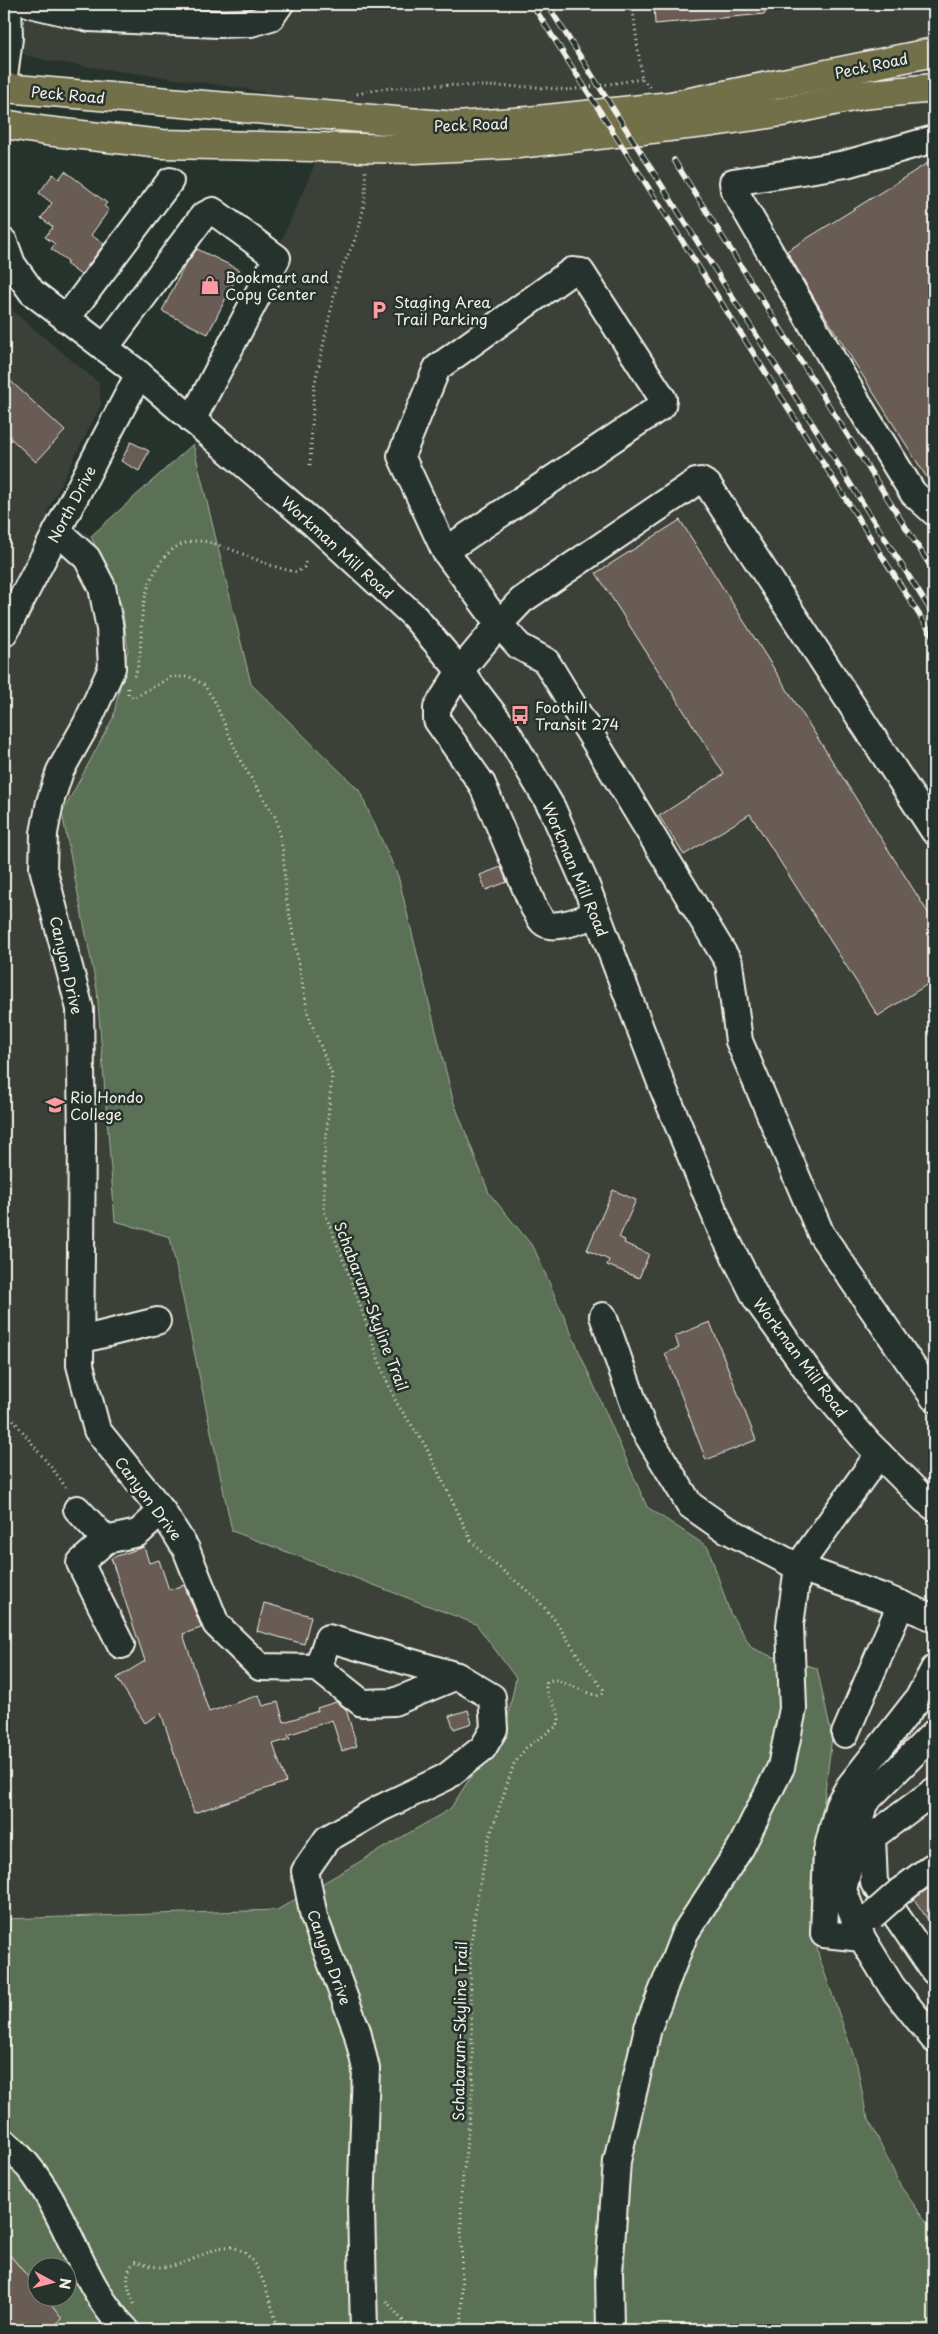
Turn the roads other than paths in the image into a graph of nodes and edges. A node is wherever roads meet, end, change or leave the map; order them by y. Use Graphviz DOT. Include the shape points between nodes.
graph roads {
  1 [pos="8,4"];
  2 [pos="30,4"];
  3 [pos="280,4"];
  4 [pos="134,12"];
  5 [pos="934,52"];
  6 [pos="4,76"];
  7 [pos="4,88"];
  8 [pos="934,88"];
  9 [pos="4,124"];
  10 [pos="934,139"];
  11 [pos="170,181"];
  12 [pos="4,242"];
  13 [pos="66,319"];
  14 [pos="105,348"];
  15 [pos="139,374"];
  16 [pos="192,420"];
  17 [pos="934,512"];
  18 [pos="57,531"];
  19 [pos="445,551"];
  20 [pos="499,624"];
  21 [pos="4,633"];
  22 [pos="460,671"];
  23 [pos="934,831"];
  24 [pos="597,914"];
  25 [pos="603,1316"];
  26 [pos="157,1321"];
  27 [pos="80,1340"];
  28 [pos="934,1398"];
  29 [pos="879,1454"];
  30 [pos="934,1507"];
  31 [pos="77,1509"];
  32 [pos="162,1511"];
  33 [pos="106,1540"];
  34 [pos="798,1567"];
  35 [pos="901,1604"];
  36 [pos="934,1618"];
  37 [pos="121,1645"];
  38 [pos="318,1668"];
  39 [pos="934,1669"];
  40 [pos="457,1676"];
  41 [pos="934,1733"];
  42 [pos="845,1734"];
  43 [pos="934,1790"];
  44 [pos="932,1867"];
  45 [pos="865,1929"];
  46 [pos="934,1971"];
  47 [pos="934,2040"];
  48 [pos="4,2142"];
  49 [pos="126,2330"];
  50 [pos="364,2330"];
  51 [pos="610,2330"];
  1 -- 6 [label="street" via="9,38"];
  2 -- 4 [label="street" via="89,18"];
  3 -- 4 [label="street" via="271,18 251,23 218,24"];
  5 -- 7 [label="main road, Peck Road" via="671,106 528,122 456,126"];
  8 -- 9 [label="main road, Peck Road" via="862,96 713,122 518,144 423,149 162,144"];
  10 -- 17 [label="street" via="846,164 733,182 734,190 863,412 913,493"];
  11 -- 13 [label="street"];
  12 -- 13 [label="street, Workman Mill Road" via="12,264 32,292"];
  13 -- 14 [label="street, Workman Mill Road"];
  14 -- 15 [label="street, Workman Mill Road"];
  14 -- 16 [label="street" via="203,216 213,211 277,258"];
  15 -- 16 [label="street, Workman Mill Road"];
  15 -- 18 [label="street, North Drive"];
  16 -- 22 [label="street, Workman Mill Road" via="360,565 413,615"];
  18 -- 21 [label="street, North Drive"];
  18 -- 27 [label="street, Canyon Drive" via="87,558 102,587 110,629 112,668 60,771 44,833 43,868 80,1009"];
  19 -- 19 [label="street" via="401,456 437,368 572,271 581,272 663,399 662,406"];
  19 -- 20 [label="street"];
  20 -- 22 [label="street"];
  20 -- 23 [label="street" via="522,600 701,481 708,485"];
  20 -- 28 [label="street" via="519,646 546,661 729,963 740,1041 821,1234"];
  22 -- 24 [label="street, Workman Mill Road" via="507,732 552,808"];
  22 -- 24 [label="street" via="437,708 437,720 482,784 534,908 543,922 552,926"];
  24 -- 29 [label="street, Workman Mill Road" via="721,1229 757,1300 816,1382"];
  25 -- 34 [label="street" via="642,1426 690,1505 720,1526"];
  26 -- 27 [label="street"];
  27 -- 32 [label="street, Canyon Drive" via="80,1364 97,1430"];
  29 -- 30 [label="street, Workman Mill Road"];
  29 -- 34 [label="street"];
  31 -- 33 [label="street"];
  32 -- 33 [label="street" via="138,1533"];
  32 -- 38 [label="street, Canyon Drive" via="186,1549 216,1624 260,1667"];
  33 -- 37 [label="street" via="80,1563"];
  34 -- 35 [label="street"];
  34 -- 51 [label="street" via="790,1625 793,1709 780,1767 741,1847 685,1933 648,2028 617,2162 609,2272"];
  35 -- 36 [label="street"];
  35 -- 42 [label="street"];
  38 -- 40 [label="street" via="362,1703 394,1702"];
  38 -- 40 [label="street" via="328,1638"];
  39 -- 45 [label="street" via="918,1699 839,1804 827,1851 824,1934"];
  40 -- 50 [label="street, Canyon Drive" via="492,1697 494,1730 483,1748 446,1777 327,1838 305,1871 314,1917 357,2031 366,2069 361,2209"];
  41 -- 45 [label="street" via="864,1803 843,1890"];
  43 -- 46 [label="street" via="872,1837 874,1883"];
  44 -- 45 [label="street, bridge" via="899,1892"];
  45 -- 47 [label="street" via="892,1987"];
  48 -- 49 [label="street" via="43,2186 96,2292"];
}
